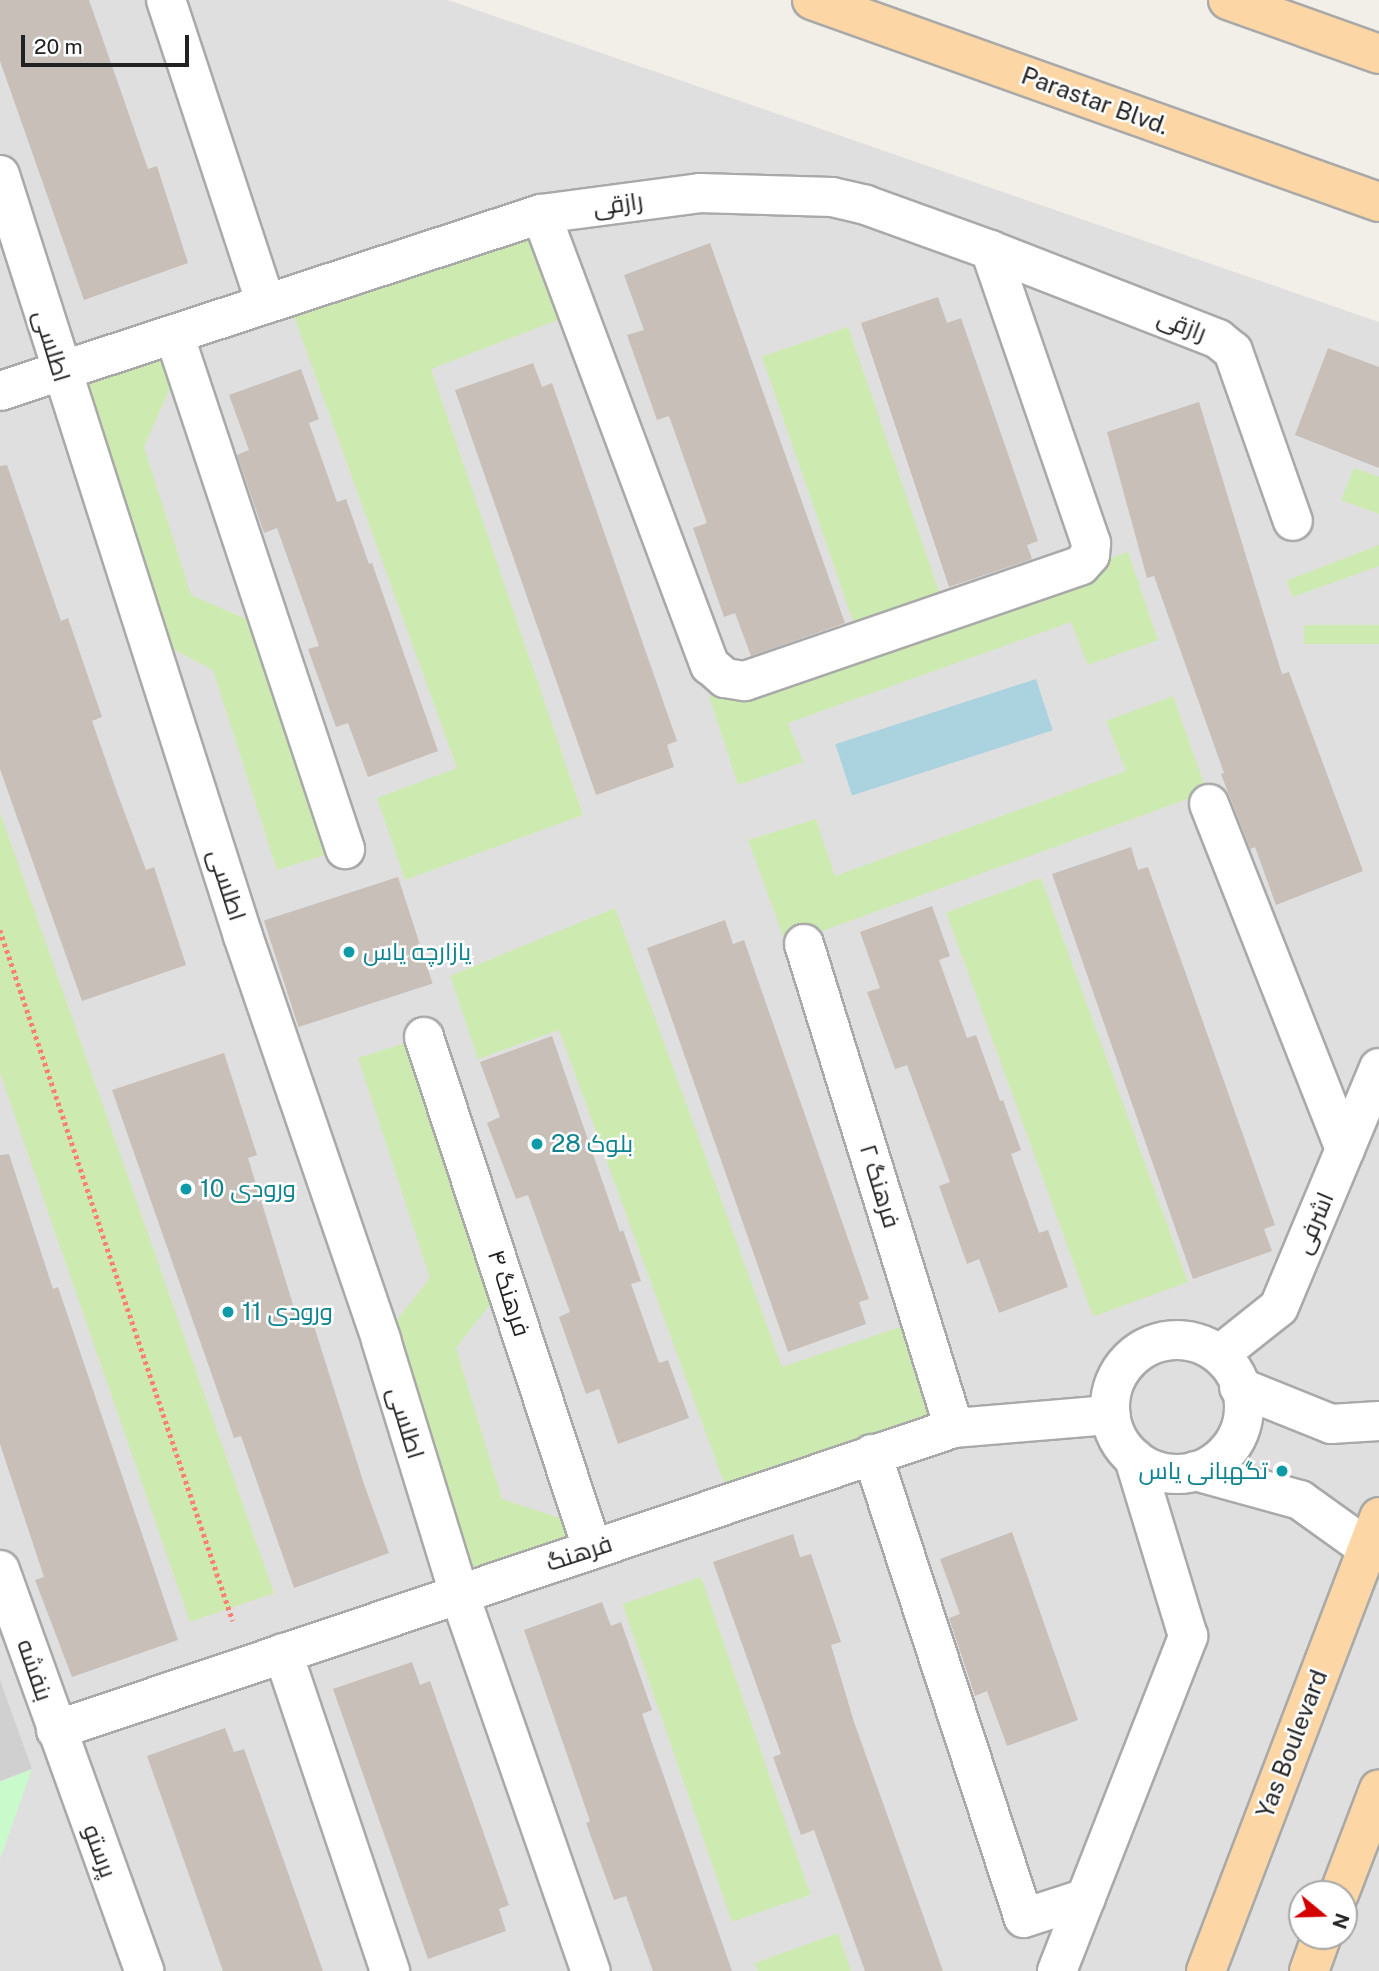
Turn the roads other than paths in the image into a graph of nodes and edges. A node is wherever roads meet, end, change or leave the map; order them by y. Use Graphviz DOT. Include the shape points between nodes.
graph roads {
  1 [pos="166,0"];
  2 [pos="812,0"];
  3 [pos="1228,0"];
  4 [pos="1379,54"];
  5 [pos="0,176"];
  6 [pos="1379,202"];
  7 [pos="541,214"];
  8 [pos="990,250"];
  9 [pos="267,304"];
  10 [pos="174,334"];
  11 [pos="60,372"];
  12 [pos="0,391"];
  13 [pos="1293,521"];
  14 [pos="1209,804"];
  15 [pos="345,849"];
  16 [pos="804,944"];
  17 [pos="424,1037"];
  18 [pos="1379,1068"];
  19 [pos="1345,1149"];
  20 [pos="1220,1354"];
  21 [pos="1239,1387"];
  22 [pos="1110,1415"];
  23 [pos="1379,1421"];
  24 [pos="954,1428"];
  25 [pos="873,1454"];
  26 [pos="1134,1458"];
  27 [pos="1195,1471"];
  28 [pos="1373,1532"];
  29 [pos="592,1548"];
  30 [pos="0,1570"];
  31 [pos="459,1593"];
  32 [pos="265,1659"];
  33 [pos="56,1730"];
  34 [pos="1379,1789"];
  35 [pos="1344,1880"];
  36 [pos="1087,1898"];
  37 [pos="1317,1950"];
  38 [pos="580,1968"];
  39 [pos="144,1971"];
  40 [pos="390,1971"];
  41 [pos="1057,1971"];
  42 [pos="1206,1971"];
  43 [pos="1309,1971"];
  1 -- 9 [label="street"];
  2 -- 6 [label="main road, Parastar Blvd."];
  3 -- 4 [label="main road"];
  5 -- 11 [label="street, اطلسی"];
  7 -- 8 [label="street, رازقی" via="700,193 832,197"];
  7 -- 8 [label="street" via="710,665 725,678 745,681 1081,565 1090,555 1091,543"];
  7 -- 9 [label="street, رازقی"];
  8 -- 13 [label="street, رازقی" via="1218,339 1233,351"];
  9 -- 10 [label="street, رازقی"];
  10 -- 11 [label="street, رازقی"];
  10 -- 15 [label="street"];
  11 -- 12 [label="street, رازقی"];
  11 -- 31 [label="street, اطلسی" via="243,936 381,1340"];
  14 -- 19 [label="street"];
  16 -- 24 [label="street, فرهنگ ۲"];
  17 -- 29 [label="street, فرهنگ ۴"];
  18 -- 19 [label="street, اشرفی"];
  19 -- 20 [label="street, اشرفی" via="1279,1307"];
  20 -- 21 [label="street"];
  20 -- 22 [label="street" via="1200,1343 1177,1339 1155,1343 1135,1354 1120,1371 1111,1392"];
  21 -- 23 [label="street" via="1331,1424"];
  21 -- 27 [label="street" via="1244,1405 1241,1427 1231,1447 1215,1462"];
  22 -- 24 [label="street, فرهنگ"];
  22 -- 26 [label="street" via="1122,1446"];
  24 -- 25 [label="street, فرهنگ"];
  25 -- 29 [label="street, فرهنگ"];
  25 -- 36 [label="street" via="1024,1918"];
  26 -- 27 [label="street" via="1173,1474"];
  26 -- 36 [label="street" via="1188,1636"];
  27 -- 28 [label="street" via="1300,1500"];
  28 -- 42 [label="main road, Yas Boulevard"];
  29 -- 31 [label="street, فرهنگ"];
  30 -- 33 [label="street, بنفشه"];
  31 -- 32 [label="street, فرهنگ"];
  31 -- 38 [label="street, اطلسی"];
  32 -- 33 [label="street, فرهنگ"];
  32 -- 40 [label="street"];
  33 -- 39 [label="street, پرستو"];
  34 -- 35 [label="main road"];
  36 -- 41 [label="street"];
  37 -- 43 [label="main road"];
}
